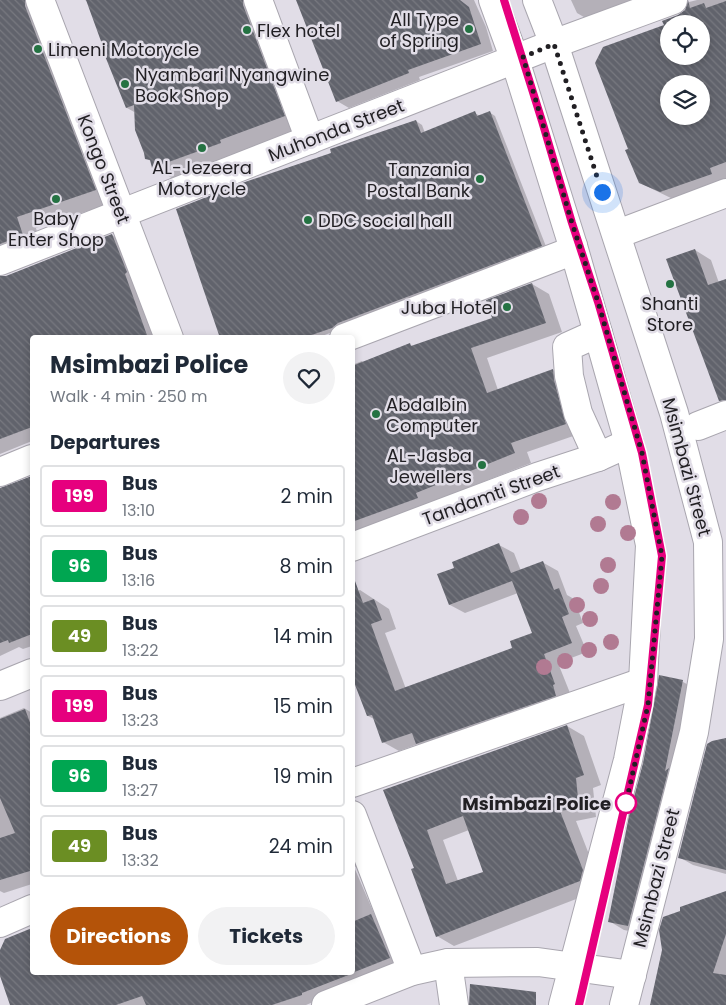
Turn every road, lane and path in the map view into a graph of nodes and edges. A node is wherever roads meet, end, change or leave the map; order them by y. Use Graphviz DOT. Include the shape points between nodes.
graph roads {
  1 [pos="40,0"];
  2 [pos="258,0"];
  3 [pos="493,0"];
  4 [pos="504,0"];
  5 [pos="527,0"];
  6 [pos="537,0"];
  7 [pos="673,0"];
  8 [pos="534,52"];
  9 [pos="310,140"];
  10 [pos="726,193"];
  11 [pos="122,213"];
  12 [pos="624,232"];
  13 [pos="573,246"];
  14 [pos="0,261"];
  15 [pos="598,333"];
  16 [pos="168,335"];
  17 [pos="352,335"];
  18 [pos="726,415"];
  19 [pos="698,426"];
  20 [pos="629,443"];
  21 [pos="598,456"];
  22 [pos="30,460"];
  23 [pos="0,472"];
  24 [pos="708,542"];
  25 [pos="355,546"];
  26 [pos="726,591"];
  27 [pos="30,674"];
  28 [pos="643,682"];
  29 [pos="0,686"];
  30 [pos="355,782"];
  31 [pos="355,823"];
  32 [pos="30,910"];
  33 [pos="0,923"];
  34 [pos="448,963"];
  35 [pos="580,967"];
  36 [pos="412,971"];
  37 [pos="626,974"];
  38 [pos="326,1005"];
  39 [pos="454,1005"];
  40 [pos="563,1005"];
  41 [pos="579,1005"];
  42 [pos="609,1005"];
  43 [pos="624,1005"];
  1 -- 11 [label="street, Kongo Street"];
  2 -- 9 [label="street"];
  3 -- 8 [label="street, Msimbazi Street"];
  4 -- 8 [label="street"];
  5 -- 8 [label="street"];
  6 -- 8 [label="street, Msimbazi Street"];
  7 -- 8 [label="street, Muhonda Street"];
  8 -- 9 [label="street, Muhonda Street"];
  8 -- 13 [label="street, Msimbazi Street"];
  8 -- 24 [label="street, Msimbazi Street" via="674,413"];
  8 -- 35 [label="street" via="572,223 642,453 662,556 648,705"];
  8 -- 37 [label="street" via="572,114 659,391 693,544 692,647 667,790 634,926"];
  9 -- 11 [label="street, Muhonda Street"];
  10 -- 12 [label="street"];
  11 -- 14 [label="street, Muhonda Street"];
  11 -- 16 [label="street, Kongo Street"];
  13 -- 15 [label="street, Msimbazi Street"];
  13 -- 17 [label="street" via="564,254"];
  15 -- 20 [label="street, Msimbazi Street"];
  15 -- 21 [label="street" via="567,347 569,376 578,413"];
  18 -- 19 [label="street"];
  20 -- 21 [label="street, Tandamti Street"];
  20 -- 28 [label="street, Msimbazi Street" via="650,545"];
  21 -- 25 [label="street, Tandamti Street"];
  22 -- 23 [label="street"];
  24 -- 26 [label="street"];
  24 -- 37 [label="street, Msimbazi Street" via="709,639 694,732"];
  27 -- 29 [label="street"];
  28 -- 30 [label="street"];
  28 -- 35 [label="street, Msimbazi Street"];
  31 -- 36 [label="street"];
  32 -- 33 [label="street"];
  34 -- 35 [label="street" via="538,962"];
  34 -- 36 [label="street"];
  34 -- 39 [label="street"];
  35 -- 37 [label="street"];
  35 -- 40 [label="street, Msimbazi Street"];
  35 -- 41 [label="street"];
  36 -- 38 [label="street"];
  37 -- 42 [label="street"];
  37 -- 43 [label="street, Msimbazi Street"];
}
